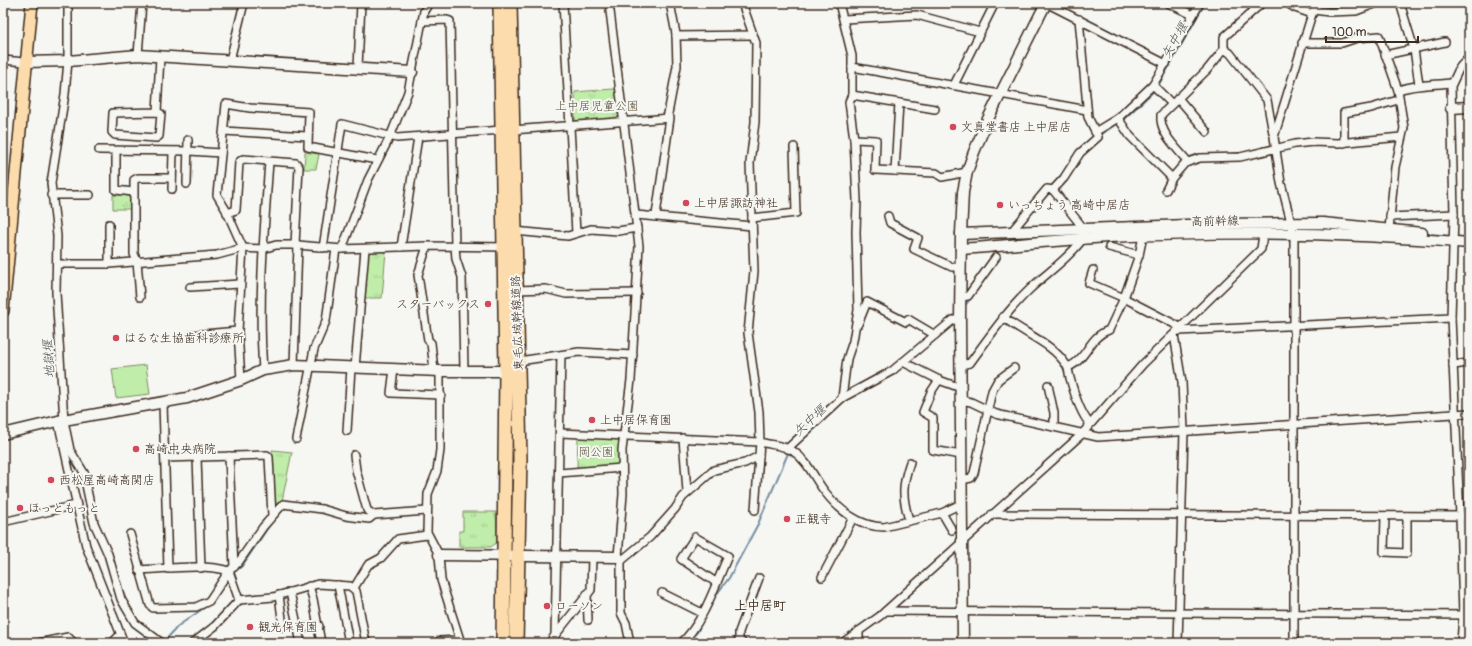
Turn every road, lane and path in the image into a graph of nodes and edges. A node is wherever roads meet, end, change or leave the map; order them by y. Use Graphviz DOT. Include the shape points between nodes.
graph roads {
  1 [pos="32,3"];
  2 [pos="68,3"];
  3 [pos="142,3"];
  4 [pos="244,3"];
  5 [pos="361,3"];
  6 [pos="429,3"];
  7 [pos="500,3"];
  8 [pos="510,3"];
  9 [pos="563,3"];
  10 [pos="609,3"];
  11 [pos="670,3"];
  12 [pos="742,3"];
  13 [pos="840,3"];
  14 [pos="995,3"];
  15 [pos="1046,3"];
  16 [pos="1168,3"];
  17 [pos="1200,3"];
  18 [pos="1262,3"];
  19 [pos="1287,3"];
  20 [pos="1317,3"];
  21 [pos="1377,3"];
  22 [pos="1400,3"];
  23 [pos="1313,12"];
  24 [pos="1193,15"];
  25 [pos="844,19"];
  26 [pos="1079,19"];
  27 [pos="422,21"];
  28 [pos="980,32"];
  29 [pos="753,35"];
  30 [pos="676,36"];
  31 [pos="1446,42"];
  32 [pos="1302,43"];
  33 [pos="1224,49"];
  34 [pos="1414,50"];
  35 [pos="1385,55"];
  36 [pos="138,56"];
  37 [pos="160,57"];
  38 [pos="1469,58"];
  39 [pos="3,60"];
  40 [pos="230,60"];
  41 [pos="68,61"];
  42 [pos="25,62"];
  43 [pos="1166,64"];
  44 [pos="358,67"];
  45 [pos="852,67"];
  46 [pos="412,72"];
  47 [pos="1452,83"];
  48 [pos="954,85"];
  49 [pos="1153,85"];
  50 [pos="1419,85"];
  51 [pos="1398,90"];
  52 [pos="1000,94"];
  53 [pos="852,95"];
  54 [pos="1178,98"];
  55 [pos="1398,100"];
  56 [pos="899,103"];
  57 [pos="1172,104"];
  58 [pos="1469,107"];
  59 [pos="1451,108"];
  60 [pos="935,109"];
  61 [pos="1087,110"];
  62 [pos="157,112"];
  63 [pos="1118,118"];
  64 [pos="667,119"];
  65 [pos="624,121"];
  66 [pos="570,126"];
  67 [pos="507,130"];
  68 [pos="224,131"];
  69 [pos="1095,132"];
  70 [pos="1207,132"];
  71 [pos="453,134"];
  72 [pos="307,136"];
  73 [pos="390,137"];
  74 [pos="418,137"];
  75 [pos="1274,137"];
  76 [pos="1401,137"];
  77 [pos="854,139"];
  78 [pos="188,140"];
  79 [pos="1344,142"];
  80 [pos="794,147"];
  81 [pos="1275,149"];
  82 [pos="99,150"];
  83 [pos="116,151"];
  84 [pos="189,151"];
  85 [pos="337,151"];
  86 [pos="173,152"];
  87 [pos="221,153"];
  88 [pos="377,160"];
  89 [pos="269,162"];
  90 [pos="1188,162"];
  91 [pos="895,171"];
  92 [pos="967,172"];
  93 [pos="172,178"];
  94 [pos="1172,178"];
  95 [pos="187,184"];
  96 [pos="172,189"];
  97 [pos="1053,190"];
  98 [pos="1166,190"];
  99 [pos="133,192"];
  100 [pos="51,195"];
  101 [pos="90,195"];
  102 [pos="227,213"];
  103 [pos="1454,214"];
  104 [pos="636,215"];
  105 [pos="656,215"];
  106 [pos="888,216"];
  107 [pos="1390,217"];
  108 [pos="752,218"];
  109 [pos="109,224"];
  110 [pos="752,226"];
  111 [pos="637,228"];
  112 [pos="1084,229"];
  113 [pos="1294,229"];
  114 [pos="1389,229"];
  115 [pos="514,231"];
  116 [pos="1011,232"];
  117 [pos="576,233"];
  118 [pos="961,234"];
  119 [pos="1264,234"];
  120 [pos="1144,236"];
  121 [pos="1469,237"];
  122 [pos="1454,239"];
  123 [pos="1082,240"];
  124 [pos="1469,243"];
  125 [pos="296,245"];
  126 [pos="426,246"];
  127 [pos="455,246"];
  128 [pos="401,247"];
  129 [pos="510,247"];
  130 [pos="1109,247"];
  131 [pos="243,248"];
  132 [pos="323,248"];
  133 [pos="263,249"];
  134 [pos="339,249"];
  135 [pos="365,249"];
  136 [pos="961,249"];
  137 [pos="1139,255"];
  138 [pos="996,257"];
  139 [pos="137,261"];
  140 [pos="57,264"];
  141 [pos="109,264"];
  142 [pos="961,267"];
  143 [pos="1093,270"];
  144 [pos="4,282"];
  145 [pos="240,284"];
  146 [pos="190,287"];
  147 [pos="517,290"];
  148 [pos="637,292"];
  149 [pos="140,297"];
  150 [pos="961,297"];
  151 [pos="1124,298"];
  152 [pos="3,311"];
  153 [pos="1004,317"];
  154 [pos="1451,318"];
  155 [pos="960,320"];
  156 [pos="1294,326"];
  157 [pos="238,331"];
  158 [pos="1178,332"];
  159 [pos="854,334"];
  160 [pos="192,335"];
  161 [pos="935,335"];
  162 [pos="561,355"];
  163 [pos="633,355"];
  164 [pos="519,361"];
  165 [pos="903,362"];
  166 [pos="1469,363"];
  167 [pos="294,364"];
  168 [pos="960,365"];
  169 [pos="1453,365"];
  170 [pos="311,366"];
  171 [pos="1068,367"];
  172 [pos="353,368"];
  173 [pos="1014,368"];
  174 [pos="394,369"];
  175 [pos="263,370"];
  176 [pos="437,370"];
  177 [pos="464,370"];
  178 [pos="506,371"];
  179 [pos="241,380"];
  180 [pos="939,380"];
  181 [pos="1048,385"];
  182 [pos="961,388"];
  183 [pos="441,395"];
  184 [pos="842,398"];
  185 [pos="961,400"];
  186 [pos="163,403"];
  187 [pos="987,410"];
  188 [pos="1469,413"];
  189 [pos="1455,414"];
  190 [pos="61,421"];
  191 [pos="1090,424"];
  192 [pos="1294,424"];
  193 [pos="1054,427"];
  194 [pos="347,431"];
  195 [pos="1184,431"];
  196 [pos="560,433"];
  197 [pos="3,434"];
  198 [pos="625,435"];
  199 [pos="1081,435"];
  200 [pos="683,438"];
  201 [pos="296,439"];
  202 [pos="760,442"];
  203 [pos="787,449"];
  204 [pos="354,455"];
  205 [pos="961,455"];
  206 [pos="229,456"];
  207 [pos="759,456"];
  208 [pos="165,458"];
  209 [pos="197,458"];
  210 [pos="910,462"];
  211 [pos="622,468"];
  212 [pos="559,474"];
  213 [pos="961,480"];
  214 [pos="687,492"];
  215 [pos="961,504"];
  216 [pos="76,505"];
  217 [pos="755,510"];
  218 [pos="427,511"];
  219 [pos="942,513"];
  220 [pos="992,514"];
  221 [pos="1182,514"];
  222 [pos="374,515"];
  223 [pos="1294,515"];
  224 [pos="272,516"];
  225 [pos="1385,516"];
  226 [pos="1407,516"];
  227 [pos="1460,516"];
  228 [pos="1469,516"];
  229 [pos="853,518"];
  230 [pos="909,520"];
  231 [pos="3,522"];
  232 [pos="952,530"];
  233 [pos="130,534"];
  234 [pos="427,535"];
  235 [pos="962,542"];
  236 [pos="439,555"];
  237 [pos="505,555"];
  238 [pos="518,556"];
  239 [pos="558,557"];
  240 [pos="592,557"];
  241 [pos="620,559"];
  242 [pos="201,568"];
  243 [pos="168,569"];
  244 [pos="231,569"];
  245 [pos="139,570"];
  246 [pos="822,577"];
  247 [pos="759,578"];
  248 [pos="717,582"];
  249 [pos="338,585"];
  250 [pos="309,586"];
  251 [pos="354,588"];
  252 [pos="290,592"];
  253 [pos="662,593"];
  254 [pos="588,594"];
  255 [pos="279,595"];
  256 [pos="239,600"];
  257 [pos="886,611"];
  258 [pos="963,612"];
  259 [pos="702,613"];
  260 [pos="1294,613"];
  261 [pos="1179,614"];
  262 [pos="1466,615"];
  263 [pos="588,620"];
  264 [pos="319,626"];
  265 [pos="283,628"];
  266 [pos="299,628"];
  267 [pos="859,631"];
  268 [pos="120,635"];
  269 [pos="555,635"];
  270 [pos="438,641"];
  271 [pos="460,642"];
  272 [pos="740,642"];
  273 [pos="38,643"];
  274 [pos="74,643"];
  275 [pos="112,643"];
  276 [pos="124,643"];
  277 [pos="162,643"];
  278 [pos="194,643"];
  279 [pos="301,643"];
  280 [pos="321,643"];
  281 [pos="349,643"];
  282 [pos="366,643"];
  283 [pos="504,643"];
  284 [pos="516,643"];
  285 [pos="549,643"];
  286 [pos="630,643"];
  287 [pos="681,643"];
  288 [pos="842,643"];
  289 [pos="859,643"];
  290 [pos="963,643"];
  291 [pos="1178,643"];
  292 [pos="1294,643"];
  293 [pos="1461,643"];
  1 -- 42 [label="main road"];
  2 -- 41 [label="street"];
  3 -- 36 [label="street"];
  4 -- 40 [label="street"];
  5 -- 44 [label="street"];
  6 -- 27 [label="street"];
  7 -- 67 [label="highway, 東毛広域幹線道路"];
  8 -- 67 [label="highway, 東毛広域幹線道路"];
  9 -- 66 [label="street"];
  10 -- 65 [label="street"];
  11 -- 30 [label="street"];
  12 -- 29 [label="street"];
  13 -- 25 [label="street"];
  14 -- 28 [label="street"];
  15 -- 26 [label="street"];
  15 -- 52 [label="street"];
  16 -- 24 [label="street"];
  17 -- 24 [label="street"];
  18 -- 33 [label="street" via="1224,37"];
  19 -- 23 [label="street"];
  20 -- 23 [label="street"];
  21 -- 23 [label="street" via="1356,11"];
  22 -- 34 [label="street"];
  23 -- 32 [label="street"];
  24 -- 43 [label="street"];
  25 -- 28 [label="street" via="917,16"];
  25 -- 45 [label="street"];
  26 -- 43 [label="street"];
  26 -- 61 [label="street"];
  27 -- 46 [label="street"];
  27 -- 71 [label="street" via="450,22"];
  28 -- 48 [label="street"];
  29 -- 30 [label="street"];
  29 -- 108 [label="street" via="756,43 755,122 750,163"];
  30 -- 64 [label="street" via="677,66"];
  31 -- 34 [label="street"];
  32 -- 35 [label="street" via="1342,43 1357,38 1379,36"];
  32 -- 75 [label="street"];
  33 -- 54 [label="street"];
  33 -- 75 [label="street" via="1230,53 1267,100"];
  34 -- 35 [label="street"];
  34 -- 50 [label="street"];
  35 -- 51 [label="street"];
  36 -- 37 [label="street"];
  36 -- 41 [label="street"];
  37 -- 40 [label="street"];
  37 -- 62 [label="street"];
  38 -- 47 [label="street" via="1460,67"];
  39 -- 42 [label="street"];
  40 -- 44 [label="street"];
  41 -- 42 [label="street"];
  41 -- 100 [label="street"];
  42 -- 144 [label="main road"];
  43 -- 49 [label="street"];
  44 -- 46 [label="street"];
  45 -- 48 [label="street"];
  45 -- 53 [label="street"];
  46 -- 73 [label="street" via="408,92"];
  47 -- 50 [label="street"];
  47 -- 59 [label="street"];
  48 -- 52 [label="street"];
  49 -- 57 [label="street"];
  49 -- 63 [label="street"];
  50 -- 51 [label="street"];
  51 -- 55 [label="street"];
  52 -- 61 [label="street"];
  52 -- 92 [label="street"];
  53 -- 56 [label="street"];
  53 -- 77 [label="street" via="849,102"];
  54 -- 57 [label="street"];
  54 -- 70 [label="street"];
  55 -- 76 [label="street" via="1404,128"];
  55 -- 79 [label="street" via="1344,113"];
  56 -- 60 [label="street"];
  56 -- 91 [label="street"];
  57 -- 90 [label="street" via="1161,115 1161,123 1170,140"];
  58 -- 59 [label="street"];
  59 -- 103 [label="street"];
  61 -- 69 [label="street"];
  62 -- 62 [label="street" via="161,114 159,136 156,138 115,135 112,132 113,113"];
  63 -- 69 [label="street"];
  63 -- 94 [label="street" via="1130,136"];
  64 -- 65 [label="street"];
  64 -- 105 [label="street" via="670,118"];
  65 -- 66 [label="street"];
  65 -- 104 [label="street"];
  66 -- 67 [label="street"];
  66 -- 117 [label="street"];
  67 -- 71 [label="street"];
  67 -- 115 [label="highway, 東毛広域幹線道路"];
  67 -- 129 [label="highway, 東毛広域幹線道路"];
  68 -- 72 [label="street"];
  68 -- 72 [label="street" via="226,104 309,112"];
  68 -- 87 [label="street"];
  69 -- 97 [label="street" via="1097,140 1080,153"];
  71 -- 74 [label="street"];
  71 -- 127 [label="street"];
  72 -- 85 [label="street" via="308,147"];
  73 -- 74 [label="street"];
  73 -- 85 [label="street" via="342,124"];
  73 -- 88 [label="street"];
  74 -- 128 [label="street"];
  75 -- 81 [label="street"];
  76 -- 79 [label="street"];
  76 -- 107 [label="street"];
  77 -- 91 [label="street" via="876,140 875,170"];
  77 -- 159 [label="street" via="858,310"];
  78 -- 84 [label="street"];
  79 -- 81 [label="street" via="1312,142"];
  80 -- 108 [label="street" via="796,213"];
  81 -- 90 [label="street" via="1240,157 1200,158"];
  81 -- 113 [label="street" via="1281,183"];
  82 -- 83 [label="street"];
  83 -- 86 [label="street"];
  83 -- 99 [label="street" via="116,190"];
  84 -- 86 [label="street"];
  84 -- 87 [label="street"];
  84 -- 95 [label="street"];
  85 -- 88 [label="street"];
  85 -- 132 [label="street"];
  86 -- 93 [label="street"];
  87 -- 102 [label="street" via="217,195"];
  88 -- 134 [label="street"];
  89 -- 102 [label="street" via="243,159 239,162 236,210"];
  89 -- 125 [label="street" via="296,163 299,167"];
  89 -- 133 [label="street"];
  90 -- 94 [label="street"];
  91 -- 92 [label="street" via="936,172 942,177"];
  92 -- 118 [label="street" via="963,192"];
  93 -- 96 [label="street"];
  93 -- 99 [label="street" via="138,178 134,180"];
  94 -- 98 [label="street"];
  97 -- 112 [label="street"];
  97 -- 116 [label="street" via="1045,191"];
  99 -- 139 [label="street" via="134,254"];
  100 -- 101 [label="street"];
  100 -- 140 [label="street" via="57,236"];
  102 -- 131 [label="street"];
  103 -- 107 [label="street"];
  103 -- 122 [label="street"];
  104 -- 105 [label="street"];
  104 -- 111 [label="street"];
  105 -- 110 [label="street"];
  106 -- 142 [label="street" via="890,223 918,238 914,249 952,267"];
  107 -- 114 [label="street"];
  108 -- 110 [label="street"];
  109 -- 141 [label="street"];
  110 -- 202 [label="street" via="754,271 748,341 758,393"];
  111 -- 117 [label="street" via="618,231 591,229"];
  111 -- 148 [label="street"];
  112 -- 113 [label="street, 高前幹線" via="1211,224"];
  112 -- 116 [label="street, 高前幹線"];
  113 -- 114 [label="street, 高前幹線" via="1323,223"];
  113 -- 119 [label="street, 高前幹線"];
  113 -- 122 [label="street, 高前幹線"];
  113 -- 156 [label="street"];
  114 -- 122 [label="street, 高前幹線"];
  115 -- 117 [label="street" via="568,236"];
  115 -- 129 [label="highway, 東毛広域幹線道路"];
  116 -- 118 [label="street, 高前幹線"];
  118 -- 136 [label="street"];
  119 -- 120 [label="street, 高前幹線"];
  119 -- 158 [label="street" via="1261,249"];
  120 -- 123 [label="street, 高前幹線"];
  120 -- 137 [label="street"];
  121 -- 122 [label="street, 高前幹線"];
  122 -- 124 [label="street, 高前幹線"];
  122 -- 154 [label="street"];
  123 -- 136 [label="street, 高前幹線"];
  123 -- 153 [label="street" via="1075,250 1030,289"];
  125 -- 132 [label="street"];
  125 -- 133 [label="street" via="276,245"];
  125 -- 167 [label="street"];
  126 -- 127 [label="street"];
  126 -- 128 [label="street"];
  126 -- 176 [label="street" via="418,275 428,340 431,343"];
  127 -- 129 [label="street"];
  127 -- 177 [label="street" via="462,277"];
  128 -- 135 [label="street"];
  129 -- 147 [label="highway, 東毛広域幹線道路"];
  129 -- 178 [label="highway, 東毛広域幹線道路"];
  130 -- 137 [label="street"];
  131 -- 133 [label="street"];
  131 -- 139 [label="street" via="217,255"];
  131 -- 145 [label="street"];
  132 -- 134 [label="street"];
  133 -- 175 [label="street" via="260,336"];
  134 -- 135 [label="street"];
  134 -- 170 [label="street" via="326,321 314,349"];
  135 -- 172 [label="street"];
  136 -- 142 [label="street"];
  137 -- 151 [label="street"];
  138 -- 150 [label="street" via="968,296"];
  139 -- 141 [label="street"];
  139 -- 149 [label="street"];
  140 -- 141 [label="street"];
  140 -- 190 [label="street"];
  142 -- 150 [label="street"];
  143 -- 151 [label="street" via="1089,283"];
  144 -- 152 [label="main road"];
  145 -- 146 [label="street"];
  145 -- 157 [label="street"];
  147 -- 148 [label="street" via="546,289 566,294"];
  147 -- 164 [label="highway, 東毛広域幹線道路"];
  148 -- 163 [label="street"];
  150 -- 155 [label="street"];
  151 -- 158 [label="street"];
  151 -- 171 [label="street" via="1109,330 1097,335 1082,358"];
  153 -- 168 [label="street" via="970,363"];
  153 -- 171 [label="street" via="1048,347"];
  154 -- 156 [label="street"];
  154 -- 169 [label="street"];
  155 -- 161 [label="street" via="953,320"];
  155 -- 168 [label="street"];
  156 -- 158 [label="street"];
  156 -- 192 [label="street"];
  157 -- 160 [label="street"];
  157 -- 179 [label="street"];
  158 -- 191 [label="street" via="1143,364"];
  158 -- 195 [label="street"];
  159 -- 161 [label="street" via="867,302 906,322 908,319"];
  159 -- 184 [label="street" via="847,359"];
  161 -- 165 [label="street"];
  162 -- 163 [label="street" via="579,352"];
  162 -- 164 [label="street"];
  162 -- 196 [label="street"];
  163 -- 198 [label="street"];
  164 -- 238 [label="highway, 東毛広域幹線道路"];
  165 -- 180 [label="street"];
  165 -- 184 [label="street" via="888,374"];
  166 -- 169 [label="street"];
  167 -- 170 [label="street"];
  167 -- 175 [label="street"];
  168 -- 182 [label="street"];
  169 -- 189 [label="street"];
  170 -- 172 [label="street"];
  170 -- 201 [label="street"];
  171 -- 191 [label="street" via="1076,397"];
  172 -- 174 [label="street"];
  172 -- 194 [label="street"];
  173 -- 187 [label="street" via="998,380"];
  174 -- 176 [label="street"];
  174 -- 183 [label="street" via="391,393"];
  175 -- 179 [label="street"];
  176 -- 177 [label="street"];
  176 -- 183 [label="street"];
  177 -- 178 [label="street"];
  178 -- 237 [label="highway, 東毛広域幹線道路"];
  179 -- 186 [label="street"];
  180 -- 182 [label="street"];
  180 -- 205 [label="street" via="923,412 933,418 933,450"];
  181 -- 193 [label="street"];
  182 -- 185 [label="street"];
  183 -- 218 [label="street" via="440,450 437,472 428,494"];
  184 -- 203 [label="street"];
  185 -- 187 [label="street"];
  185 -- 205 [label="street"];
  186 -- 190 [label="street"];
  186 -- 208 [label="street"];
  187 -- 193 [label="street"];
  187 -- 213 [label="street" via="974,473 970,478"];
  188 -- 189 [label="street"];
  189 -- 192 [label="street"];
  189 -- 227 [label="street"];
  190 -- 197 [label="street"];
  190 -- 216 [label="street"];
  190 -- 277 [label="street" via="70,450 86,476 94,523 108,554 121,599 136,623"];
  191 -- 199 [label="street"];
  192 -- 195 [label="street"];
  192 -- 223 [label="street"];
  193 -- 199 [label="street"];
  195 -- 199 [label="street" via="1098,437"];
  195 -- 221 [label="street"];
  196 -- 198 [label="street"];
  196 -- 212 [label="street"];
  198 -- 200 [label="street"];
  198 -- 211 [label="street"];
  199 -- 220 [label="street"];
  200 -- 202 [label="street"];
  200 -- 214 [label="street"];
  202 -- 203 [label="street"];
  202 -- 207 [label="street"];
  203 -- 229 [label="street" via="804,461 825,493"];
  204 -- 222 [label="street" via="367,510"];
  205 -- 213 [label="street"];
  206 -- 209 [label="street"];
  206 -- 224 [label="street" via="269,457"];
  206 -- 244 [label="street"];
  207 -- 214 [label="street" via="745,463 714,470"];
  207 -- 217 [label="street"];
  208 -- 209 [label="street"];
  208 -- 243 [label="street"];
  209 -- 242 [label="street"];
  210 -- 230 [label="street" via="903,485"];
  211 -- 212 [label="street"];
  211 -- 241 [label="street"];
  212 -- 239 [label="street"];
  213 -- 215 [label="street"];
  214 -- 241 [label="street" via="675,510 650,537"];
  215 -- 219 [label="street"];
  215 -- 235 [label="street"];
  216 -- 231 [label="street"];
  216 -- 268 [label="street" via="86,546"];
  218 -- 222 [label="street"];
  218 -- 234 [label="street"];
  219 -- 230 [label="street"];
  219 -- 232 [label="street"];
  220 -- 221 [label="street"];
  220 -- 235 [label="street"];
  221 -- 223 [label="street"];
  221 -- 261 [label="street"];
  222 -- 224 [label="street" via="369,519 346,516 322,508 283,504"];
  223 -- 225 [label="street"];
  223 -- 260 [label="street"];
  224 -- 244 [label="street"];
  225 -- 226 [label="street"];
  225 -- 226 [label="street" via="1384,552 1407,553"];
  226 -- 227 [label="street"];
  227 -- 228 [label="street"];
  227 -- 262 [label="street"];
  229 -- 230 [label="street" via="874,527"];
  229 -- 246 [label="street"];
  233 -- 245 [label="street"];
  234 -- 236 [label="street"];
  234 -- 251 [label="street" via="398,539 381,558 368,565"];
  235 -- 257 [label="street"];
  235 -- 258 [label="street"];
  236 -- 237 [label="street"];
  236 -- 271 [label="street" via="441,580"];
  237 -- 238 [label="street"];
  237 -- 283 [label="highway, 東毛広域幹線道路"];
  238 -- 239 [label="street"];
  238 -- 284 [label="highway, 東毛広域幹線道路"];
  239 -- 240 [label="street"];
  239 -- 269 [label="street"];
  240 -- 241 [label="street"];
  240 -- 254 [label="street" via="591,590"];
  241 -- 286 [label="street" via="621,613"];
  242 -- 243 [label="street"];
  242 -- 244 [label="street"];
  243 -- 245 [label="street"];
  244 -- 245 [label="street" via="209,601 202,606 153,608"];
  244 -- 256 [label="street"];
  247 -- 272 [label="street" via="740,628"];
  248 -- 248 [label="street" via="728,556 695,537 681,559"];
  248 -- 259 [label="street"];
  249 -- 250 [label="street"];
  249 -- 251 [label="street"];
  249 -- 281 [label="street"];
  250 -- 252 [label="street"];
  250 -- 264 [label="street"];
  251 -- 282 [label="street"];
  252 -- 255 [label="street"];
  252 -- 266 [label="street"];
  253 -- 259 [label="street"];
  254 -- 263 [label="street"];
  254 -- 269 [label="street"];
  255 -- 256 [label="street"];
  255 -- 265 [label="street"];
  256 -- 278 [label="street" via="215,626"];
  257 -- 258 [label="street"];
  257 -- 267 [label="street"];
  258 -- 261 [label="street"];
  258 -- 290 [label="street"];
  259 -- 287 [label="street" via="694,630"];
  260 -- 261 [label="street"];
  260 -- 262 [label="street"];
  260 -- 292 [label="street"];
  261 -- 291 [label="street"];
  262 -- 293 [label="street"];
  264 -- 266 [label="street"];
  264 -- 280 [label="street"];
  266 -- 279 [label="street"];
  267 -- 288 [label="street"];
  267 -- 289 [label="street"];
  268 -- 275 [label="street"];
  268 -- 276 [label="street"];
  269 -- 285 [label="street"];
  270 -- 271 [label="street"];
  273 -- 274 [label="street" via="68,637"];
}
